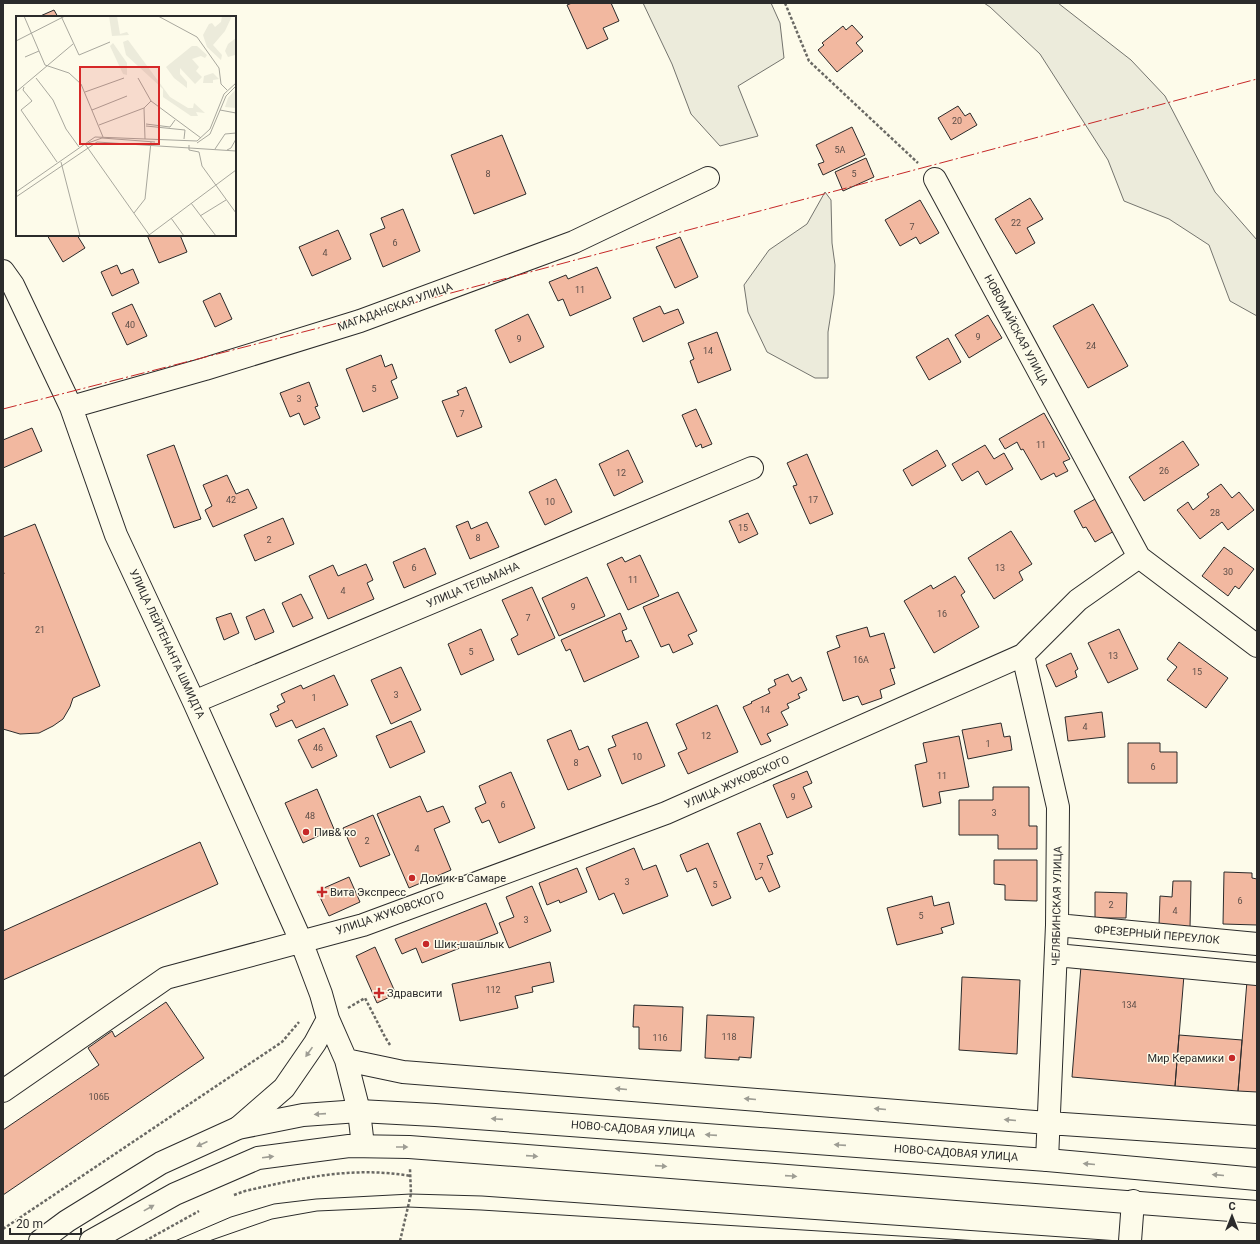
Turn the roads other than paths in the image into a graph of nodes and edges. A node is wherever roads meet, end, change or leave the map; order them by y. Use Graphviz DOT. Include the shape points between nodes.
graph roads {
  1 [pos="708,178"];
  2 [pos="935,178"];
  3 [pos="3,271"];
  4 [pos="71,407"];
  5 [pos="752,468"];
  6 [pos="1139,557"];
  7 [pos="1257,646"];
  8 [pos="1023,655"];
  9 [pos="194,702"];
  10 [pos="1057,925"];
  11 [pos="301,941"];
  12 [pos="1257,944"];
  13 [pos="1056,955"];
  14 [pos="1257,974"];
  15 [pos="328,1019"];
  16 [pos="346,1060"];
  17 [pos="3,1091"];
  18 [pos="359,1111"];
  19 [pos="1048,1123"];
  20 [pos="238,1128"];
  21 [pos="1257,1137"];
  22 [pos="363,1146"];
  23 [pos="1047,1160"];
  24 [pos="1257,1179"];
  25 [pos="1133,1201"];
  26 [pos="1257,1212"];
  27 [pos="40,1241"];
  28 [pos="91,1241"];
  29 [pos="1130,1241"];
  1 -- 4 [label="street, МАГАДАНСКАЯ УЛИЦА" via="574,242 360,321"];
  2 -- 6 [label="street, НОВОМАЙСКАЯ УЛИЦА"];
  3 -- 4 [label="street, УЛИЦА ЛЕЙТЕНАНТА ШМИДТА" via="13,285"];
  4 -- 9 [label="street, УЛИЦА ЛЕЙТЕНАНТА ШМИДТА" via="116,535"];
  5 -- 9 [label="street, УЛИЦА ТЕЛЬМАНА"];
  6 -- 7 [label="street, НОВОМАЙСКАЯ УЛИЦА"];
  6 -- 8 [label="street, УЛИЦА ЖУКОВСКОГО" via="1078,600"];
  8 -- 10 [label="street, ЧЕЛЯБИНСКАЯ УЛИЦА" via="1058,807"];
  8 -- 11 [label="street, УЛИЦА ЖУКОВСКОГО" via="666,813 363,925"];
  9 -- 11 [label="street, УЛИЦА ЛЕЙТЕНАНТА ШМИДТА"];
  10 -- 12 [label="street, ФРЕЗЕРНЫЙ ПЕРЕУЛОК"];
  10 -- 13 [label="street, ЧЕЛЯБИНСКАЯ УЛИЦА"];
  11 -- 15 [label="street, УЛИЦА ЛЕЙТЕНАНТА ШМИДТА"];
  11 -- 17 [label="street, УЛИЦА ЖУКОВСКОГО" via="166,978"];
  13 -- 14 [label="street"];
  13 -- 19 [label="street, ЧЕЛЯБИНСКАЯ УЛИЦА"];
  15 -- 16 [label="street, УЛИЦА ЛЕЙТЕНАНТА ШМИДТА"];
  15 -- 20 [label="street, one-way" via="284,1088"];
  16 -- 18 [label="street, УЛИЦА ЛЕЙТЕНАНТА ШМИДТА"];
  19 -- 16 [label="street, one-way" via="403,1072"];
  18 -- 20 [label="street, НОВО-САДОВАЯ УЛИЦА, one-way" via="303,1115"];
  18 -- 22 [label="street, УЛИЦА ЛЕЙТЕНАНТА ШМИДТА"];
  23 -- 18 [label="street, НОВО-САДОВАЯ УЛИЦА, one-way"];
  19 -- 21 [label="street"];
  19 -- 23 [label="street, ЧЕЛЯБИНСКАЯ УЛИЦА"];
  20 -- 27 [label="street, НОВО-САДОВАЯ УЛИЦА, one-way" via="161,1163 67,1221"];
  22 -- 25 [label="street, one-way" via="409,1147"];
  28 -- 22 [label="street, one-way" via="175,1194 258,1158"];
  24 -- 23 [label="street, НОВО-САДОВАЯ УЛИЦА, one-way"];
  25 -- 26 [label="street"];
  25 -- 29 [label="street"];
}
